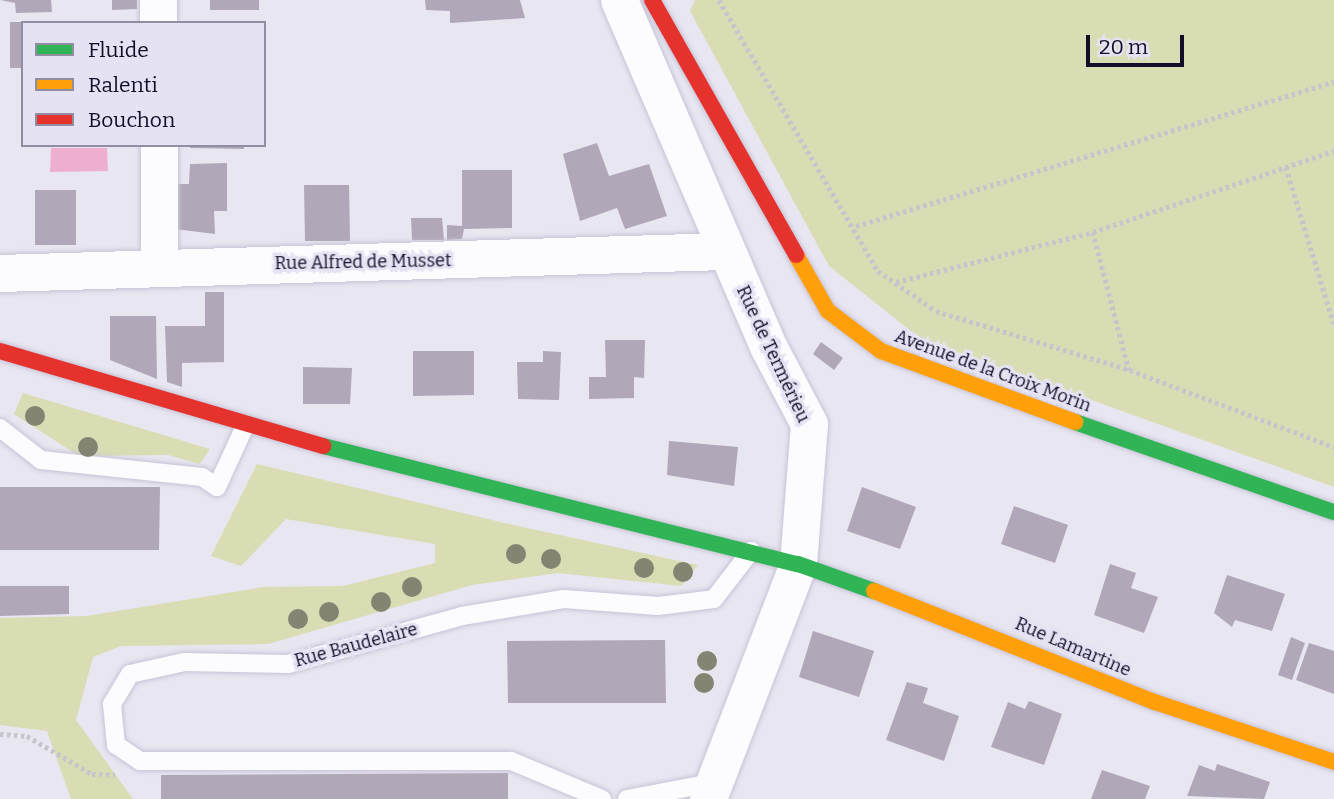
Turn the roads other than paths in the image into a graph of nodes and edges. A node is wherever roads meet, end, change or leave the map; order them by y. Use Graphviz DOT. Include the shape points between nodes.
graph roads {
  1 [pos="158,0"];
  2 [pos="619,0"];
  3 [pos="652,0"];
  4 [pos="159,21"];
  5 [pos="159,147"];
  6 [pos="725,251"];
  7 [pos="159,265"];
  8 [pos="0,273"];
  9 [pos="0,351"];
  10 [pos="246,425"];
  11 [pos="0,428"];
  12 [pos="1334,512"];
  13 [pos="751,551"];
  14 [pos="798,564"];
  15 [pos="1334,762"];
  16 [pos="712,791"];
  17 [pos="602,799"];
  18 [pos="626,799"];
  1 -- 4 [label="street"];
  2 -- 6 [label="street, Rue de Termérieu"];
  3 -- 12 [label="street, Avenue de la Croix Morin" via="828,311 881,351"];
  5 -- 7 [label="street"];
  6 -- 7 [label="street, Rue Alfred de Musset"];
  6 -- 14 [label="street, Rue de Termérieu" via="809,424"];
  7 -- 8 [label="street, Rue Alfred de Musset"];
  9 -- 10 [label="street"];
  10 -- 11 [label="lane" via="217,487 202,477 41,460"];
  10 -- 13 [label="street"];
  13 -- 14 [label="street"];
  13 -- 17 [label="lane, Rue Baudelaire" via="714,599 658,606 565,599 462,617 289,664 184,662 130,674 112,705 116,745 140,761 511,761"];
  14 -- 15 [label="street, Rue Lamartine" via="1001,636 1155,702"];
  14 -- 16 [label="street, Rue de Termérieu"];
  16 -- 18 [label="lane"];
}
